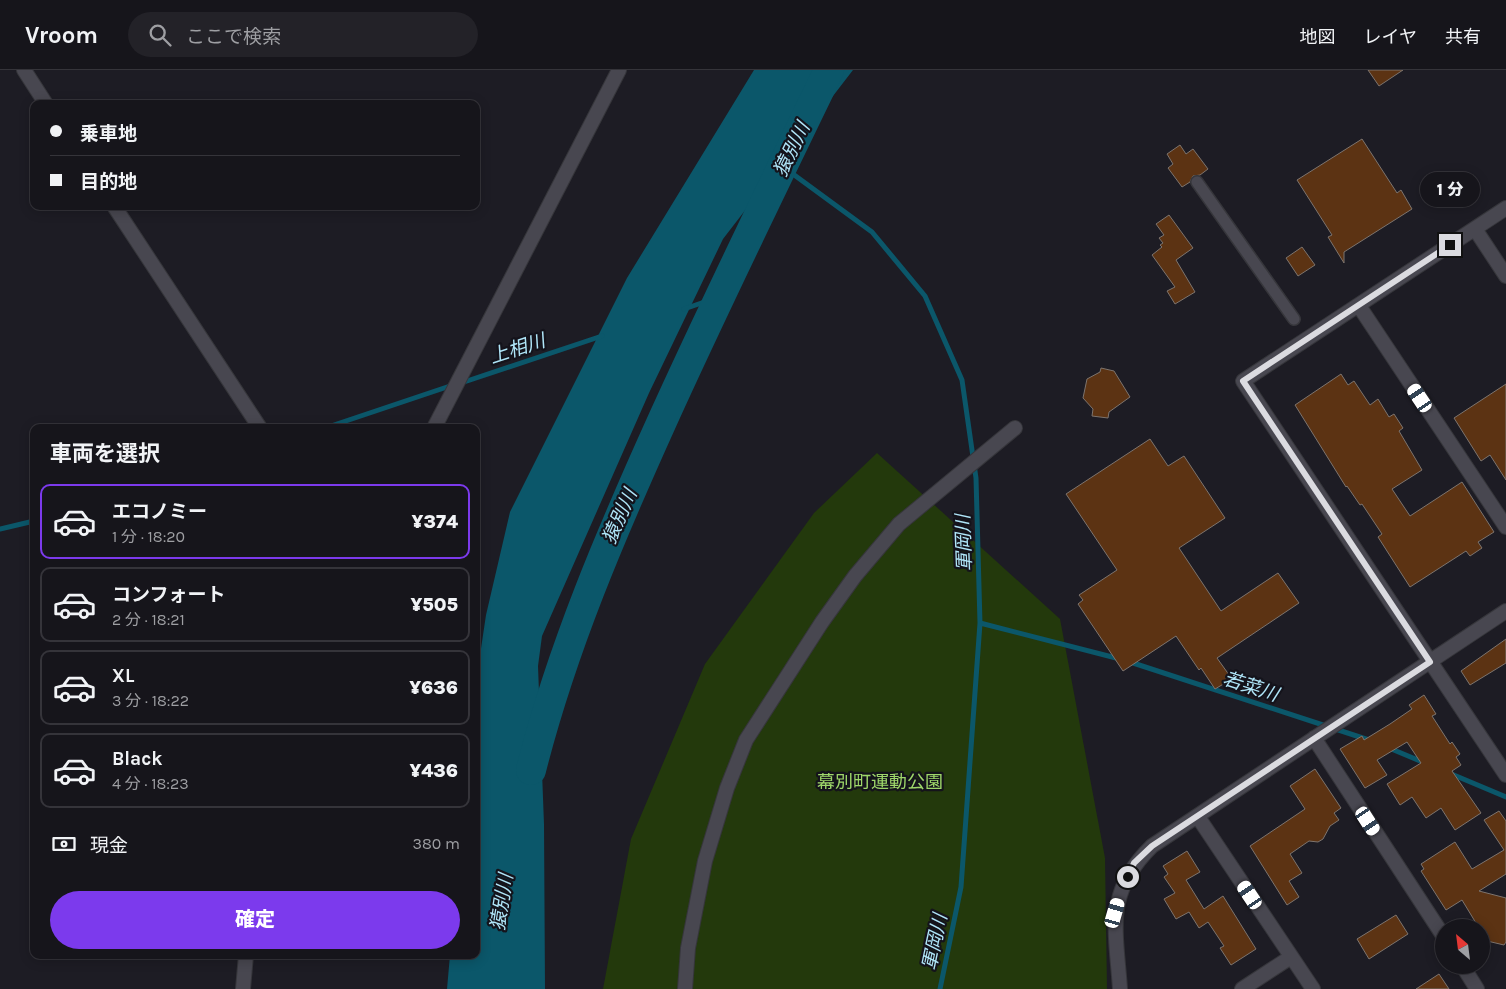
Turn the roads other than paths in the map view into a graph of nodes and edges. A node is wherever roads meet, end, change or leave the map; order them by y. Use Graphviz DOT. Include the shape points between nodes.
graph roads {
  1 [pos="24,70"];
  2 [pos="619,70"];
  3 [pos="43,100"];
  4 [pos="1197,182"];
  5 [pos="1506,208"];
  6 [pos="117,210"];
  7 [pos="1475,229"];
  8 [pos="1506,276"];
  9 [pos="1359,306"];
  10 [pos="1294,319"];
  11 [pos="257,424"];
  12 [pos="436,424"];
  13 [pos="1015,428"];
  14 [pos="1506,527"];
  15 [pos="1506,611"];
  16 [pos="1430,662"];
  17 [pos="1314,738"];
  18 [pos="1506,775"];
  19 [pos="1198,817"];
  20 [pos="1435,923"];
  21 [pos="1291,957"];
  22 [pos="246,959"];
  23 [pos="1468,974"];
  24 [pos="243,989"];
  25 [pos="684,989"];
  26 [pos="1120,989"];
  27 [pos="1242,989"];
  28 [pos="1313,989"];
  29 [pos="1478,989"];
  1 -- 3 [label="street"];
  2 -- 12 [label="street"];
  4 -- 10 [label="street"];
  5 -- 7 [label="street"];
  6 -- 11 [label="street"];
  7 -- 8 [label="street"];
  7 -- 9 [label="street"];
  9 -- 14 [label="street"];
  9 -- 16 [label="street" via="1243,381"];
  13 -- 25 [label="street" via="899,524 822,622 746,740 727,788 705,861 688,948"];
  15 -- 16 [label="street"];
  16 -- 17 [label="street"];
  16 -- 18 [label="street"];
  17 -- 19 [label="street"];
  17 -- 20 [label="street"];
  19 -- 21 [label="street"];
  19 -- 26 [label="street" via="1152,846 1134,863 1121,891 1115,913"];
  21 -- 27 [label="street"];
  21 -- 28 [label="street"];
  22 -- 24 [label="street"];
  23 -- 29 [label="street"];
}
